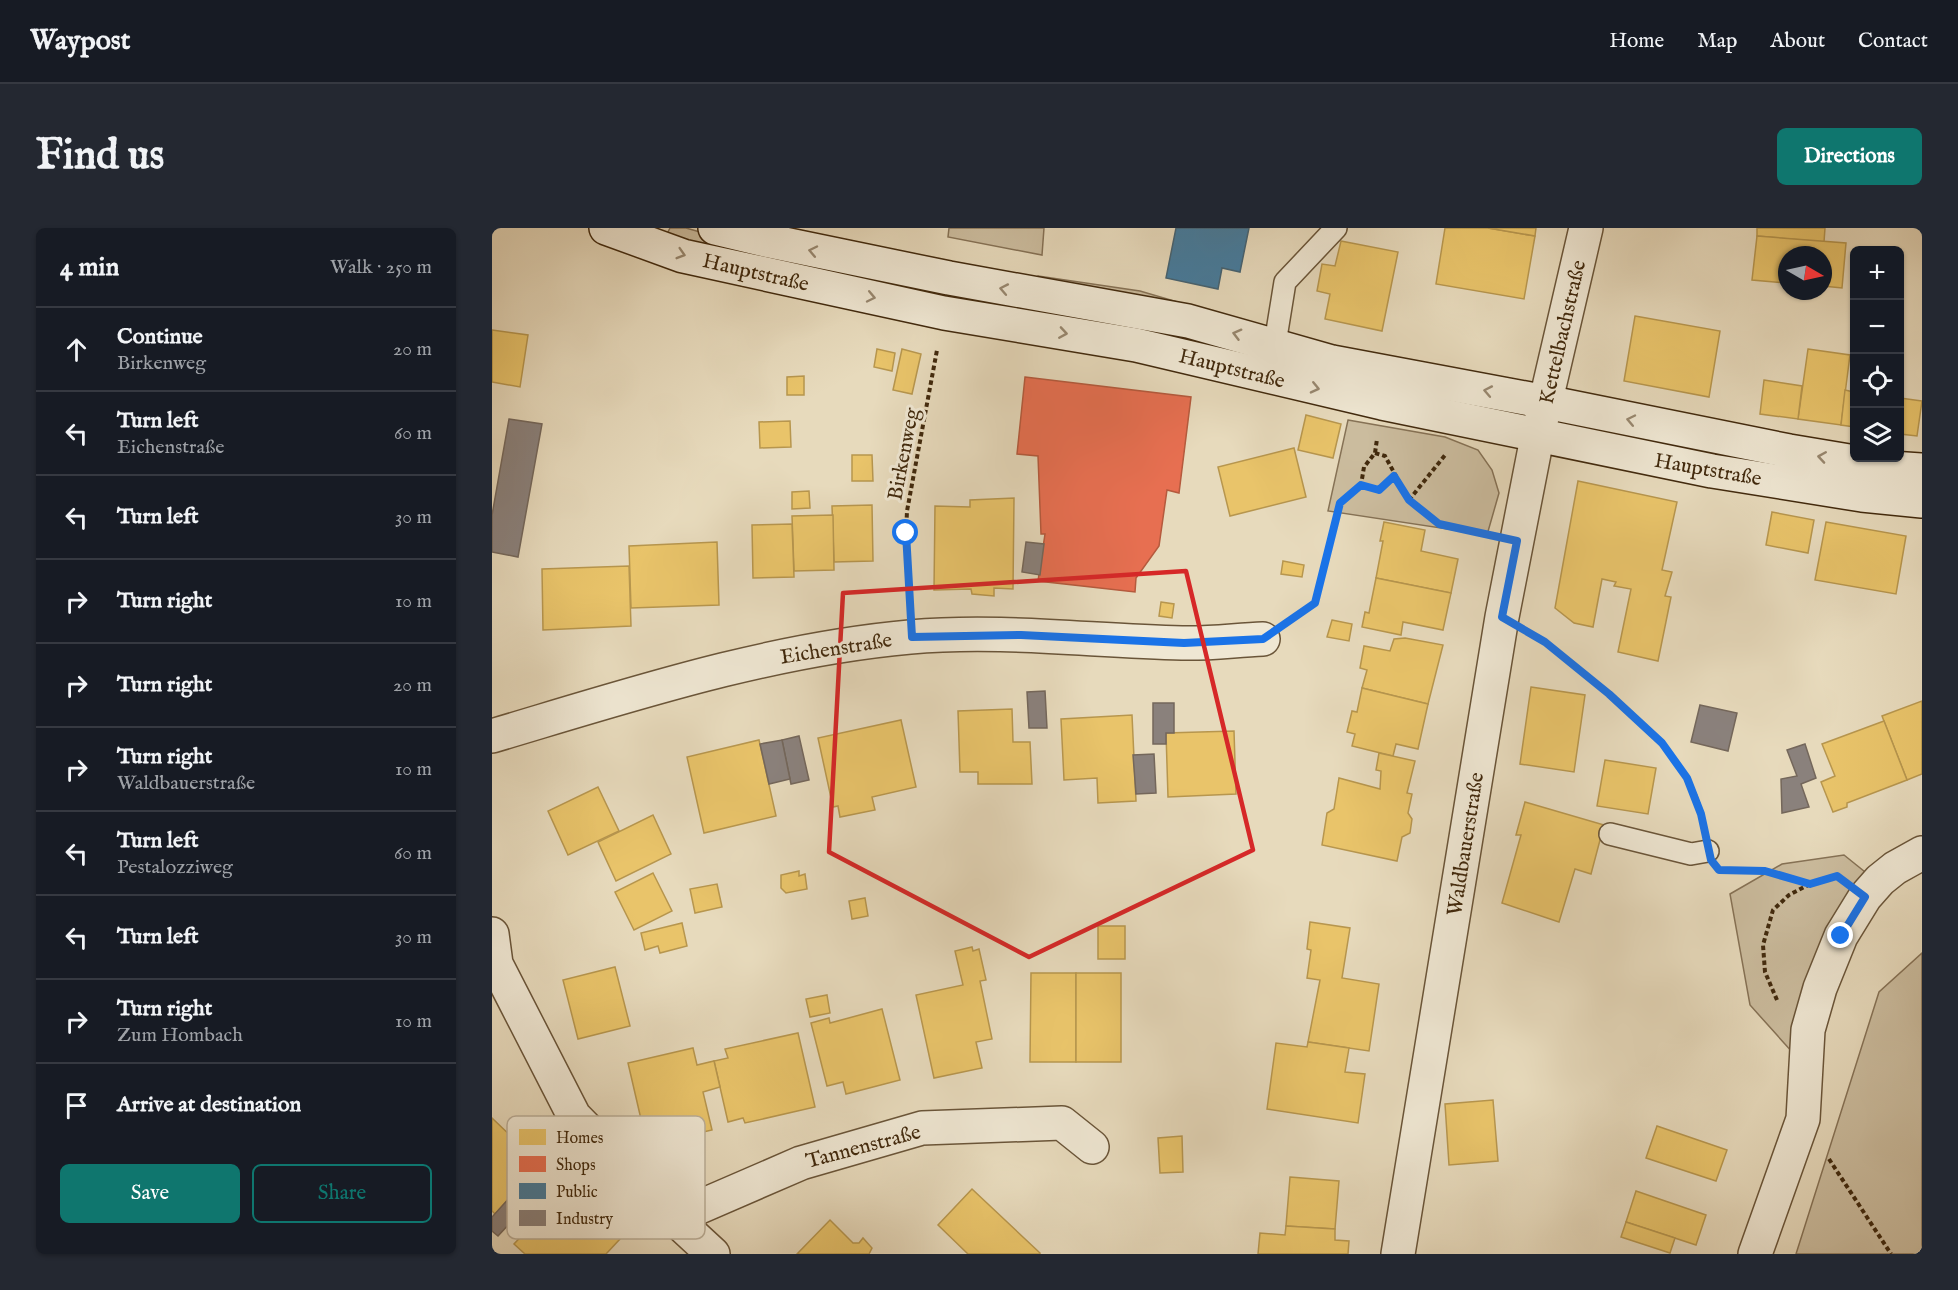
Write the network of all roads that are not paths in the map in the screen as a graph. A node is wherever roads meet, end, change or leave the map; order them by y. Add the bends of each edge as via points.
1 (606, 228) edge
2 (716, 228) edge
3 (1336, 228) edge
4 (1586, 228) edge
5 (1275, 344) junction
6 (1270, 378) junction
7 (1546, 402) junction
8 (1538, 436) junction
9 (1922, 470) edge
10 (1922, 501) edge
11 (1263, 639) road end
12 (492, 736) edge
13 (1610, 834) dead end
14 (1922, 853) edge
15 (1710, 856) road end
16 (492, 934) edge
17 (574, 1116) edge
18 (1092, 1146) dead end
19 (705, 1205) edge
20 (697, 1239) edge
21 (713, 1254) edge
22 (1398, 1254) edge
23 (1755, 1254) edge

1 -> 6 street, Hauptstraße via 683,256 944,313 1136,345
5 -> 2 street, Hauptstraße via 1188,321 938,276
3 - 5 lane via 1285,282
4 - 7 street, Kettelbachstraße
5 - 6 lane
7 -> 5 street, Hauptstraße via 1332,362
6 -> 8 street, Hauptstraße
7 - 8 street, Kettelbachstraße
9 -> 7 street, Hauptstraße via 1789,452
8 - 10 street, Hauptstraße via 1712,471
8 - 22 street, Waldbauerstraße via 1502,617
11 - 12 street, Eichenstraße via 1184,643 1021,635 912,637 850,644 691,676
13 - 15 lane
14 - 23 street via 1881,880 1865,897 1841,936 1808,1030 1803,1119
16 - 17 street via 496,964
18 - 19 street, Tannenstraße via 1062,1124 922,1128 801,1163
20 - 21 street

